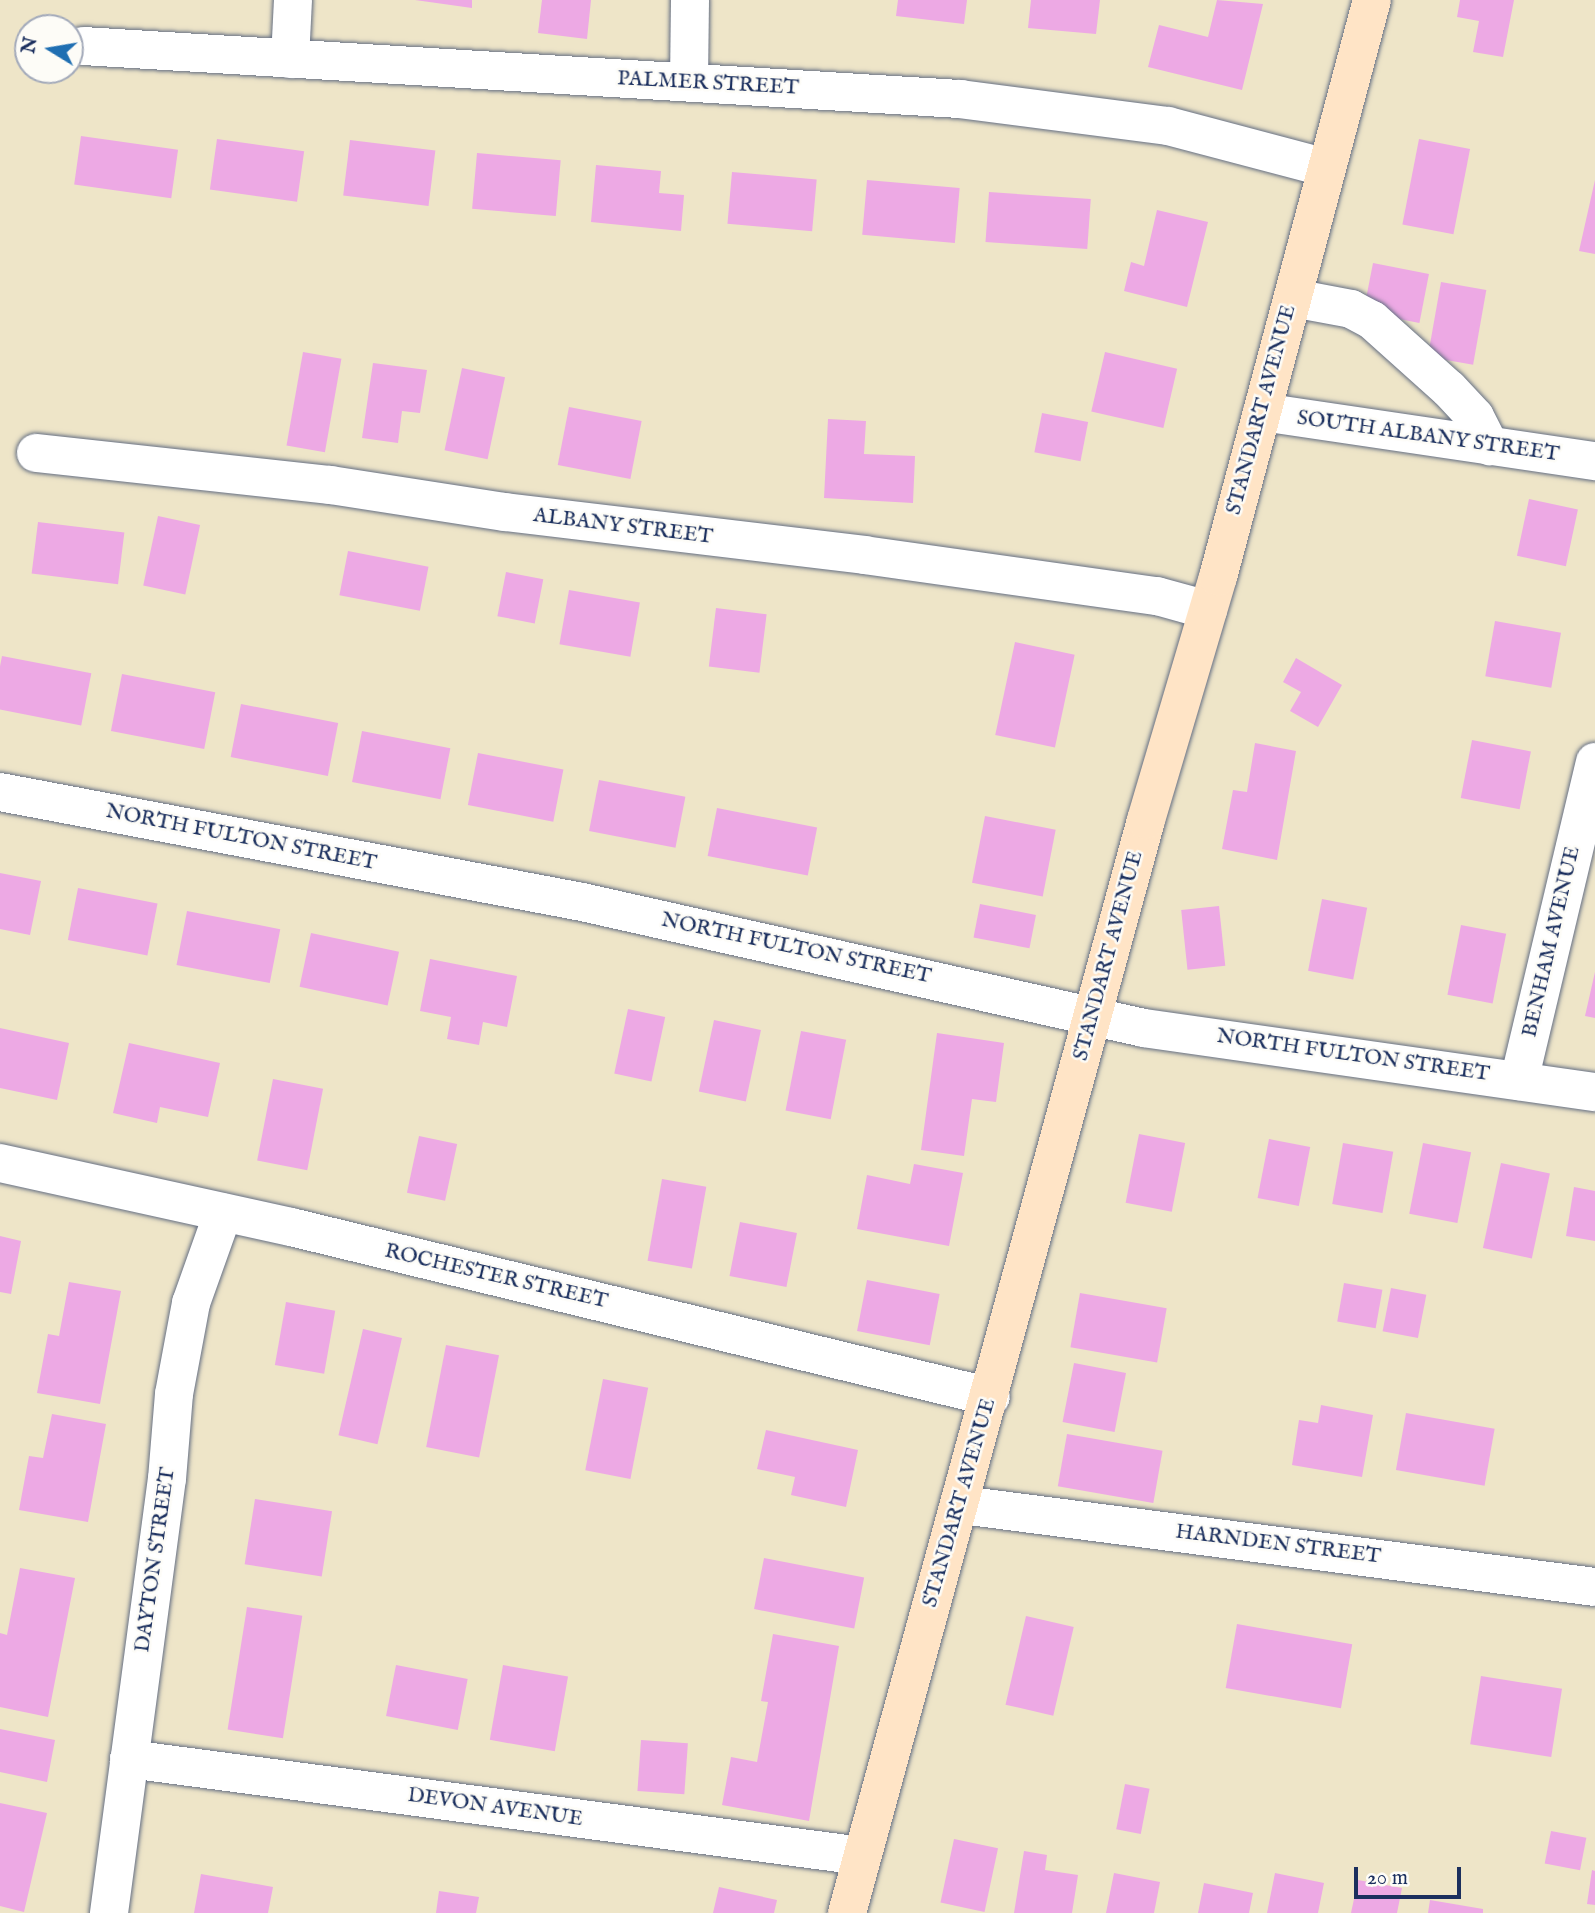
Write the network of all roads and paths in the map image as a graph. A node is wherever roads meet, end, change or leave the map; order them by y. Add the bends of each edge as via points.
1 (293, 0) edge
2 (690, 0) edge
3 (1372, 0) edge
4 (84, 46) edge
5 (290, 59) junction
6 (689, 82) junction
7 (1327, 168) junction
8 (1293, 298) junction
9 (1262, 412) junction
10 (1490, 446) junction
11 (36, 453) dead end
12 (1595, 461) edge
13 (1208, 610) junction
14 (1595, 762) edge
15 (0, 792) edge
16 (1092, 1017) junction
17 (1519, 1081) junction
18 (1595, 1092) edge
19 (0, 1163) edge
20 (223, 1213) junction
21 (990, 1397) junction
22 (961, 1505) junction
23 (1595, 1587) edge
24 (129, 1759) junction
25 (862, 1856) junction
26 (109, 1913) edge
27 (847, 1913) edge

1 - 5 street
2 - 6 street
3 - 7 street, STANDART AVENUE
4 - 5 street, PALMER STREET
5 - 6 street, PALMER STREET
6 - 7 street, PALMER STREET via 961,99 1100,114 1168,126
7 - 8 street, STANDART AVENUE
8 - 9 street, STANDART AVENUE
8 - 10 street via 1350,309 1372,320 1475,417
9 - 10 street, SOUTH ALBANY STREET
9 - 13 street, STANDART AVENUE
10 - 12 street, SOUTH ALBANY STREET
11 - 13 street, ALBANY STREET via 330,485 505,512 864,555 1157,596
13 - 16 street, STANDART AVENUE
14 - 17 street, BENHAM AVENUE
15 - 16 street, NORTH FULTON STREET via 582,902
16 - 17 street, NORTH FULTON STREET
16 - 21 street, STANDART AVENUE
17 - 18 street, NORTH FULTON STREET
19 - 20 street, ROCHESTER STREET
20 - 21 street, ROCHESTER STREET
20 - 24 street, DAYTON STREET via 191,1303 174,1394
21 - 22 street, STANDART AVENUE
22 - 23 street, HARNDEN STREET
22 - 25 street, STANDART AVENUE
24 - 25 street, DEVON AVENUE
24 - 26 street, DAYTON STREET
25 - 27 street, STANDART AVENUE

